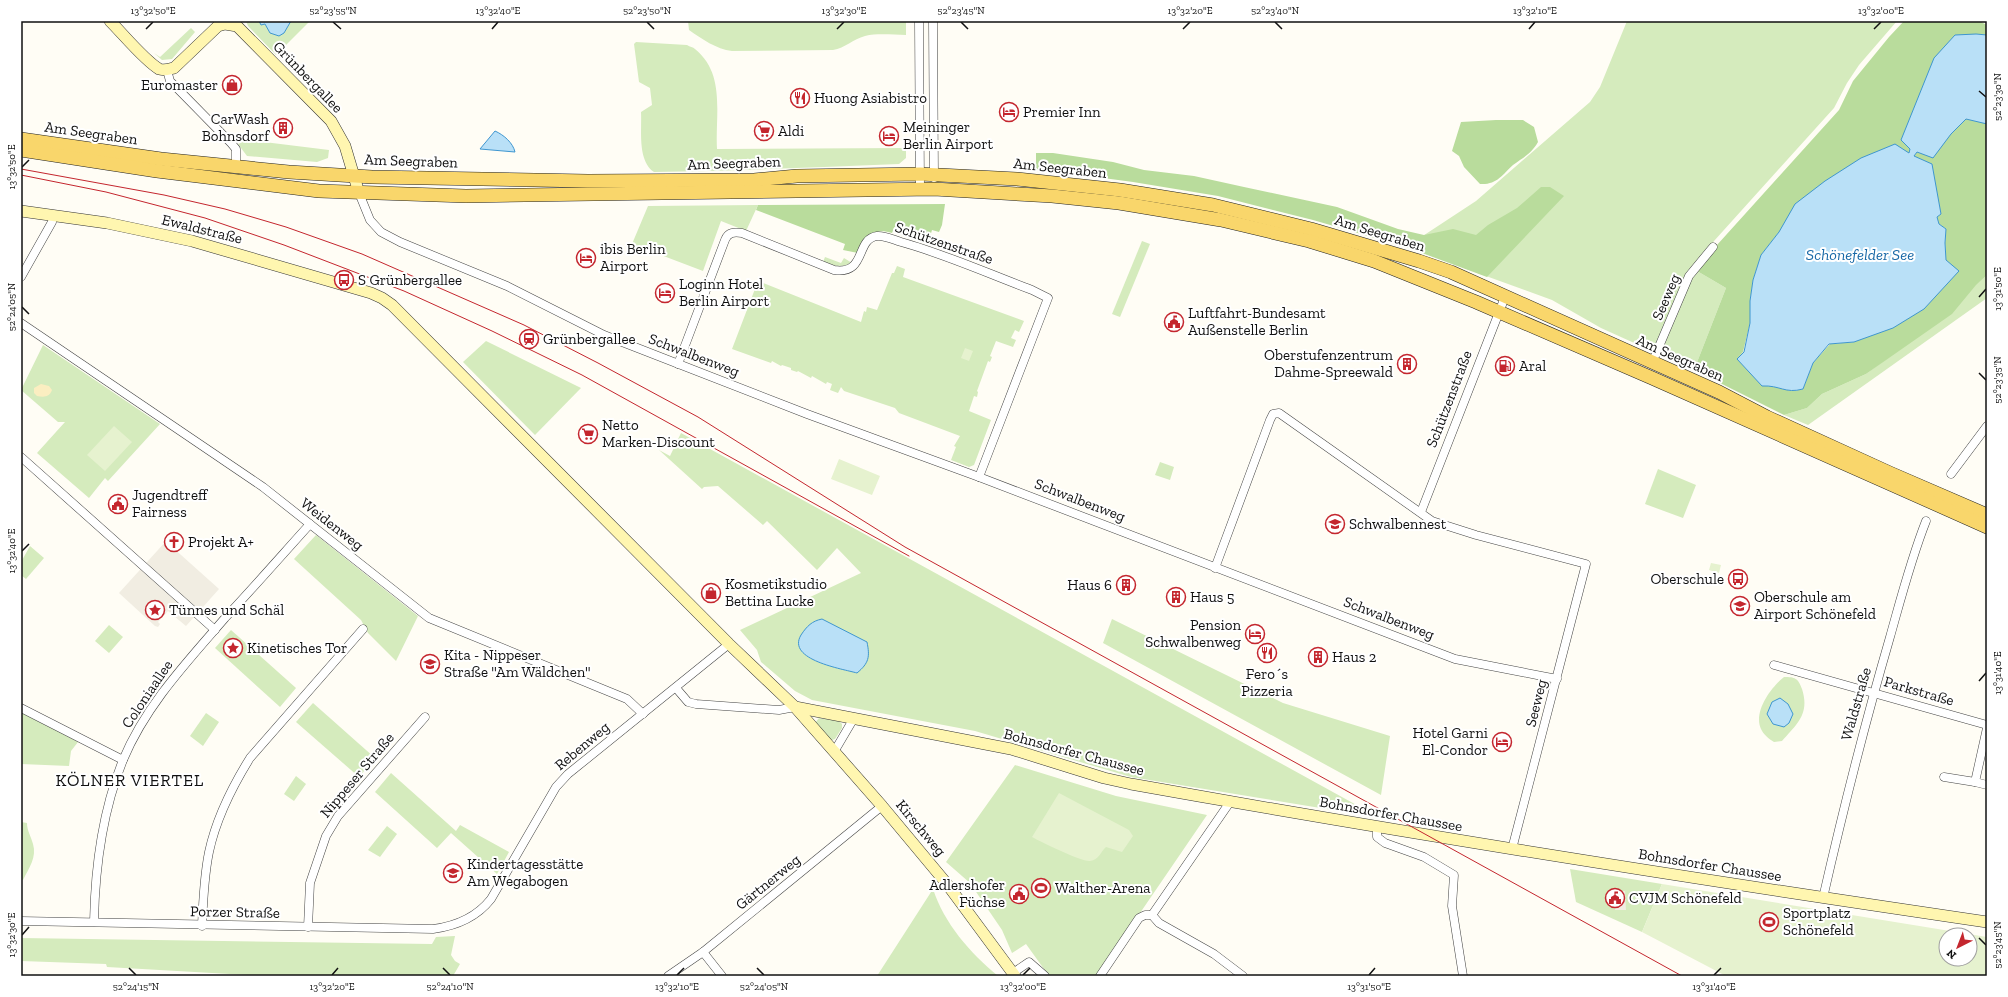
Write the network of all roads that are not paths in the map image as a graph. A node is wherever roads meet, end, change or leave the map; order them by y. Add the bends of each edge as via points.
1 (110, 21) edge
2 (919, 21) edge
3 (933, 21) edge
4 (167, 70) junction
5 (21, 139) edge
6 (21, 150) edge
7 (236, 162) junction
8 (920, 174) junction
9 (934, 174) junction
10 (353, 176) junction
11 (920, 189) junction
12 (934, 189) junction
13 (359, 193) junction
14 (21, 211) edge
15 (53, 215) junction
16 (1713, 247) dead end
17 (21, 277) edge
18 (1504, 297) junction
19 (1498, 312) junction
20 (21, 323) edge
21 (1652, 363) junction
22 (678, 364) junction
23 (1987, 426) edge
24 (21, 457) edge
25 (1951, 474) dead end
26 (979, 477) junction
27 (1421, 512) junction
28 (1987, 515) edge
29 (1926, 521) dead end
30 (310, 524) junction
31 (1987, 527) edge
32 (1215, 568) junction
33 (363, 629) dead end
34 (215, 630) junction
35 (729, 644) junction
36 (1774, 665) dead end
37 (1557, 679) junction
38 (676, 688) junction
39 (1874, 693) junction
40 (795, 707) junction
41 (21, 708) edge
42 (643, 714) junction
43 (425, 717) dead end
44 (854, 718) junction
45 (1987, 726) edge
46 (834, 752) junction
47 (123, 760) junction
48 (1944, 777) dead end
49 (1975, 782) junction
50 (1987, 785) edge
51 (1230, 802) junction
52 (882, 806) junction
53 (1377, 827) junction
54 (1512, 849) junction
55 (1823, 898) junction
56 (1152, 915) junction
57 (21, 921) edge
58 (94, 922) junction
59 (1987, 922) edge
60 (202, 926) junction
61 (308, 927) junction
62 (449, 927) joint
63 (703, 952) junction
64 (1014, 975) edge
65 (668, 976) edge
66 (722, 976) edge
67 (1045, 976) edge
68 (1100, 976) edge
69 (1243, 976) edge
70 (1463, 976) edge

1 - 4 street via 160,70
2 - 8 street
3 - 9 street
4 - 7 street via 174,86 236,149
4 - 10 street, Grünbergallee via 174,68 218,26 237,26 331,121 344,146
5 - 7 main road, Am Seegraben via 161,159
6 - 13 main road, Am Seegraben via 165,172 319,191
7 - 10 main road, Am Seegraben via 289,172
8 - 9 main road, Am Seegraben
8 - 10 main road, Am Seegraben via 797,176 754,180 588,181
8 - 11 street
9 - 12 street
9 - 18 main road, Am Seegraben via 1040,181 1120,190 1213,205 1311,229 1419,261
10 - 13 street, Grünbergallee
11 - 12 main road, Am Seegraben
11 - 13 main road, Am Seegraben via 511,195
12 - 19 main road, Am Seegraben via 1119,203 1221,220 1309,241 1374,261
13 - 22 street, Schwalbenweg via 374,227 400,242 507,286 604,335
14 - 15 street, Ewaldstraße
15 - 17 street via 52,222
15 - 35 street, Ewaldstraße via 107,223 207,245 382,298 392,305
16 - 21 street, Seeweg via 1688,276
18 - 19 street, Schützenstraße
18 - 21 main road, Am Seegraben
19 - 27 street, Schützenstraße
19 - 31 main road, Am Seegraben
20 - 30 street, Weidenweg via 213,452
21 - 28 main road, Am Seegraben via 1719,392 1834,448
22 - 26 street, Schwalbenweg
22 - 26 street, Schützenstraße via 727,235 731,233 742,233 842,271 854,266 868,240 879,236 1032,290 1048,298
23 - 25 street
24 - 34 street
26 - 32 street, Schwalbenweg
27 - 32 street via 1279,413 1273,414
27 - 37 street, Seeweg via 1432,521 1447,527 1586,564
29 - 39 street, Waldstraße
30 - 34 street, Coloniaallee
30 - 42 street, Weidenweg via 429,618 627,699
32 - 37 street, Schwalbenweg via 1455,659
33 - 60 street via 250,758 235,783 209,850
34 - 47 street, Coloniaallee via 167,686
35 - 38 street, Rebenweg
35 - 40 street, Kirschweg
36 - 39 street, Parkstraße
37 - 54 street, Seeweg
38 - 40 street via 688,702 696,704 779,710
38 - 42 street, Rebenweg
39 - 45 street, Parkstraße
39 - 55 street, Waldstraße via 1847,790
40 - 44 street, Bohnsdorfer Chaussee
40 - 46 street, Kirschweg
41 - 47 street
42 - 62 street, Rebenweg via 568,774 556,787 487,904 463,922
43 - 61 street, Nippeser Straße via 338,816 326,836 310,883
44 - 46 street
44 - 51 street, Bohnsdorfer Chaussee via 1011,749 1104,778
45 - 49 street
46 - 52 street, Kirschweg
47 - 58 street, Coloniaallee via 108,804 100,840 95,880
48 - 49 street
49 - 50 street
51 - 53 street, Bohnsdorfer Chaussee
51 - 56 street
52 - 63 street, Gärtnerweg
52 - 64 street, Kirschweg via 947,884
53 - 54 street, Bohnsdorfer Chaussee
53 - 70 street via 1377,837 1385,843 1424,857 1454,875 1452,909
54 - 55 street, Bohnsdorfer Chaussee
55 - 59 street, Bohnsdorfer Chaussee
56 - 68 street via 1139,918
56 - 69 street via 1159,923 1209,950
57 - 58 street, Porzer Straße
58 - 60 street, Porzer Straße
60 - 61 street, Porzer Straße
61 - 62 street, Porzer Straße
63 - 65 street, Gärtnerweg
63 - 66 street
64 - 67 street via 1028,962

